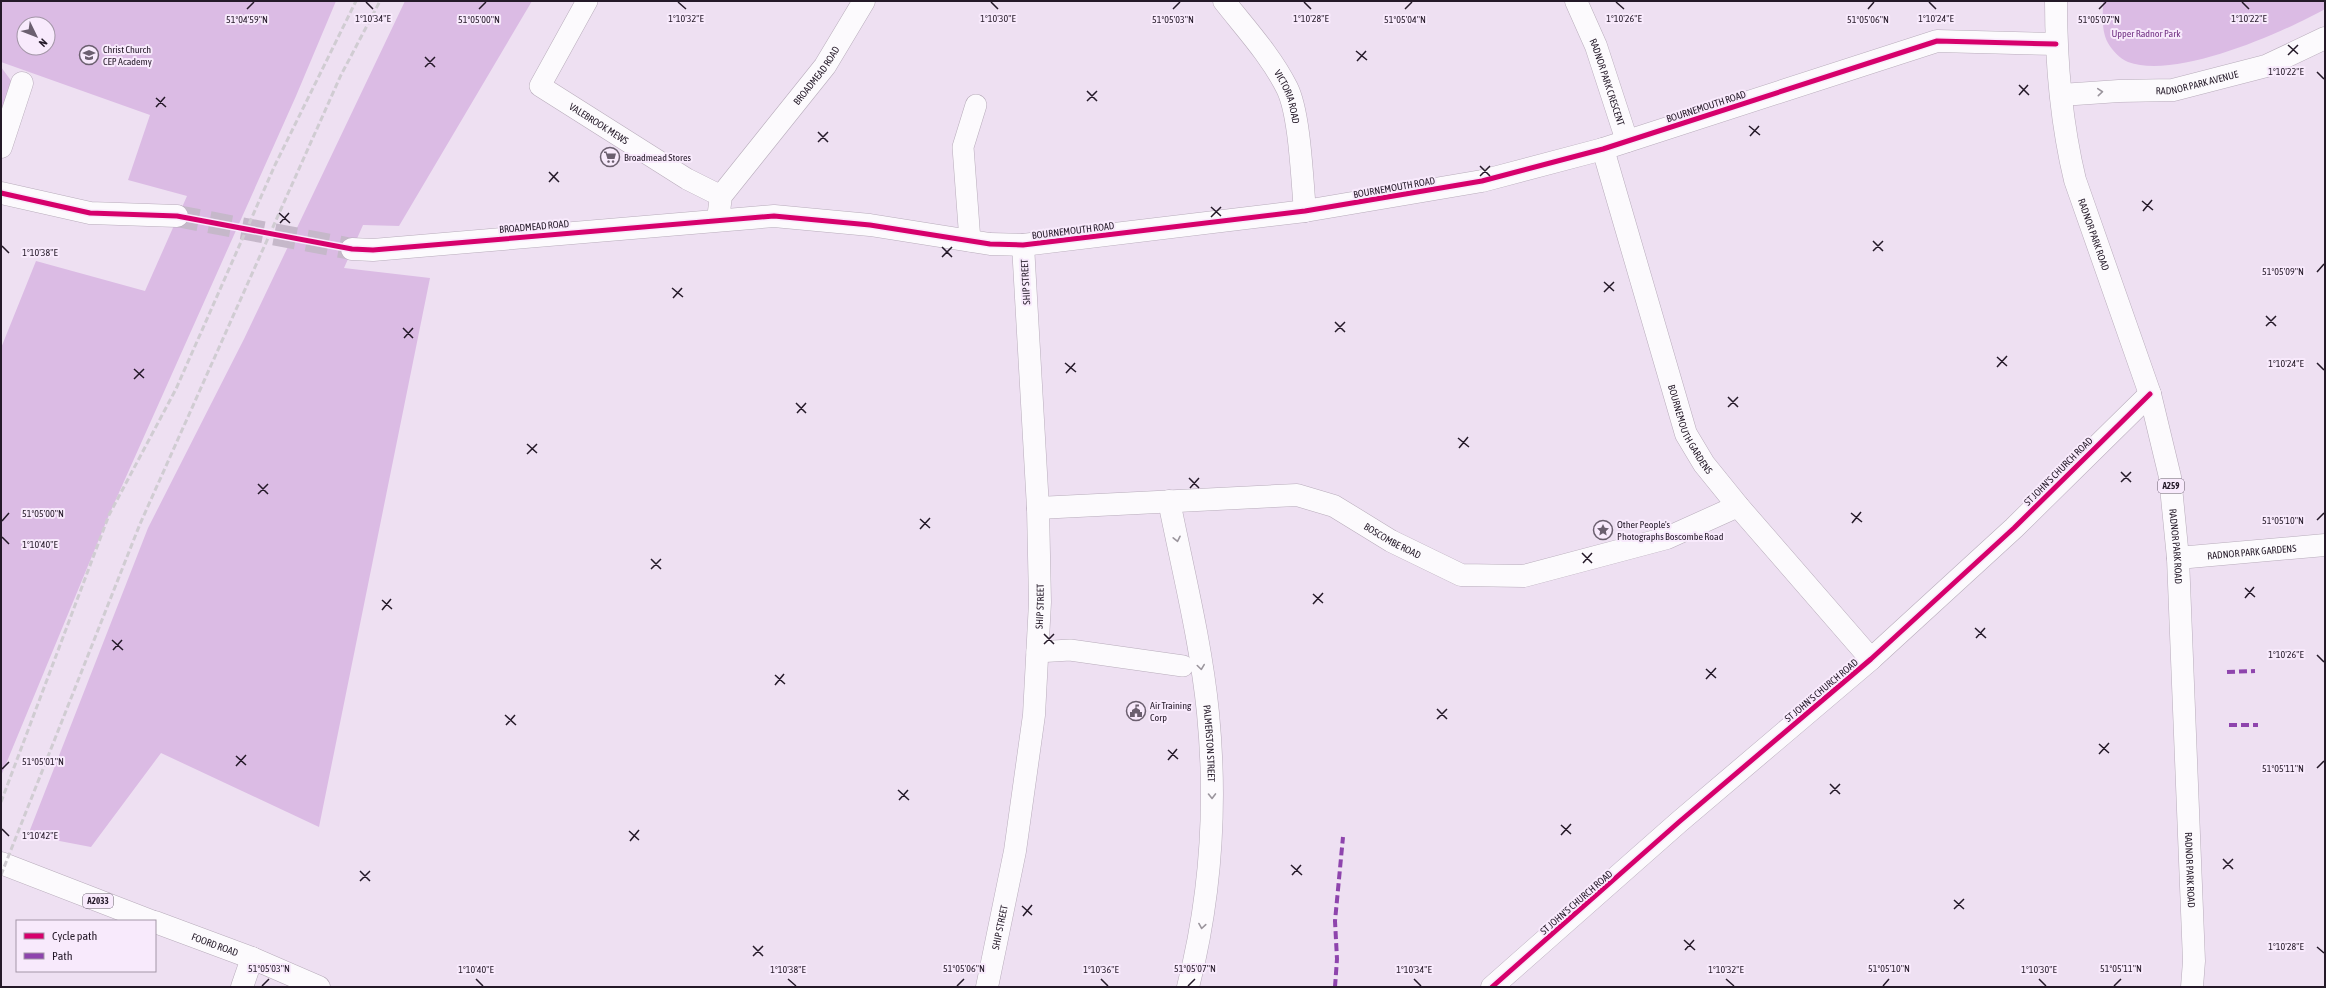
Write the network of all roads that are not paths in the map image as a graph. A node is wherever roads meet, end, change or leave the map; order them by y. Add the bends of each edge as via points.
1 (587, 1) edge
2 (864, 1) edge
3 (1224, 1) edge
4 (1576, 1) edge
5 (2056, 1) edge
6 (2325, 38) edge
7 (2056, 44) junction
8 (22, 83) dead end
9 (2062, 95) junction
10 (976, 105) dead end
11 (1627, 141) junction
12 (1, 147) edge
13 (1603, 149) junction
14 (1, 193) edge
15 (720, 196) junction
16 (1305, 211) junction
17 (177, 216) tunnel mouth
18 (718, 219) junction
19 (970, 241) junction
20 (1023, 245) junction
21 (352, 249) tunnel mouth
22 (2150, 394) junction
23 (1169, 501) junction
24 (1738, 506) junction
25 (1038, 508) junction
26 (2325, 545) edge
27 (2178, 558) junction
28 (1037, 652) junction
29 (1870, 659) junction
30 (1183, 666) dead end
31 (1, 863) edge
32 (148, 920) edge
33 (156, 922) edge
34 (252, 958) junction
35 (242, 987) edge
36 (319, 987) edge
37 (987, 987) edge
38 (1188, 987) edge
39 (1492, 987) edge
40 (2192, 987) edge

1 - 15 lane, VALEBROOK MEWS via 540,86
2 - 15 main road, BROADMEAD ROAD via 825,66
3 - 16 main road, VICTORIA ROAD via 1264,52 1287,88 1294,114
4 - 11 main road, RADNOR PARK CRESCENT via 1596,46
5 - 7 main road, RADNOR PARK ROAD / A259
9 -> 6 main road, RADNOR PARK AVENUE via 2119,90 2173,90 2266,66
7 - 9 main road, RADNOR PARK ROAD / A259
7 - 11 main road, BOURNEMOUTH ROAD via 1937,41
8 - 12 main road
9 - 22 main road, RADNOR PARK ROAD / A259 via 2067,145 2075,180
10 - 19 lane via 963,147
11 - 13 main road, BOURNEMOUTH ROAD
13 - 16 main road, BOURNEMOUTH ROAD via 1482,181
13 - 24 main road, BOURNEMOUTH GARDENS via 1686,434 1704,464
14 - 17 main road via 90,213
15 - 18 main road
16 - 20 main road, BOURNEMOUTH ROAD
18 - 19 main road, BOURNEMOUTH ROAD via 774,216 806,218
18 - 21 main road, BROADMEAD ROAD via 373,250
19 - 20 main road, BOURNEMOUTH ROAD
20 - 25 main road, SHIP STREET
22 - 27 main road, RADNOR PARK ROAD / A259 via 2170,477
22 - 29 main road, ST JOHN'S CHURCH ROAD via 2014,528
23 - 24 main road, BOSCOMBE ROAD via 1297,495 1334,506 1391,541 1461,575 1524,576 1667,538
23 - 25 main road, BOSCOMBE ROAD
23 -> 38 main road, PALMERSTON STREET via 1198,646 1208,713 1213,798 1206,897 1199,943
24 - 29 main road, BOURNEMOUTH GARDENS
25 - 28 main road, SHIP STREET via 1040,602
26 - 27 main road, RADNOR PARK GARDENS
27 - 40 main road, RADNOR PARK ROAD / A259 via 2194,961
28 - 30 lane via 1070,650
28 - 37 main road, SHIP STREET via 1034,715 1015,851
29 - 39 main road, ST JOHN'S CHURCH ROAD via 1679,822
31 - 32 main road, A2033
33 - 34 main road, FOORD ROAD
34 - 35 main road
34 - 36 main road, FOORD ROAD

